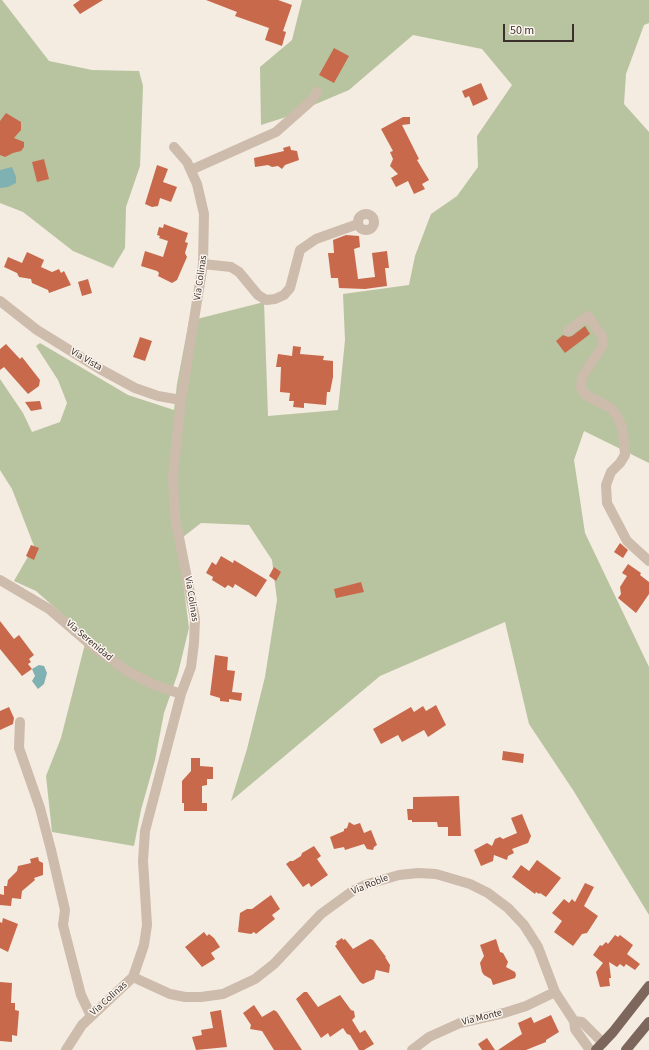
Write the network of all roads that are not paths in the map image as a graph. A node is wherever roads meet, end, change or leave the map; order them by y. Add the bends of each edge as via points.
1 (317, 92) dead end
2 (174, 147) dead end
3 (191, 170) junction
4 (358, 224) dead end
5 (203, 264) junction
6 (0, 301) edge
7 (568, 331) dead end
8 (181, 400) junction
9 (649, 561) edge
10 (0, 580) edge
11 (182, 694) junction
12 (20, 722) dead end
13 (133, 977) junction
14 (649, 986) edge
15 (554, 992) junction
16 (91, 1016) junction
17 (574, 1020) junction
18 (649, 1022) edge
19 (600, 1046) edge
20 (66, 1050) edge
21 (412, 1050) edge
22 (590, 1050) edge
23 (626, 1050) edge

1 - 3 street via 312,101 276,132
2 - 3 street, Via Colinas
3 - 5 street, Via Colinas via 204,214
4 - 5 street via 316,239 300,250 290,288 284,295 275,299 266,300 258,295 240,272 231,268
5 - 8 street, Via Colinas
6 - 8 street, Via Vista via 37,330 100,369 135,388
7 - 9 street via 588,316 602,336 602,345 582,377 581,388 586,395 612,409 618,418 624,438 625,455 611,472 606,485 607,503 627,542
8 - 11 street, Via Colinas via 173,476 175,516 195,619 191,667
10 - 11 street, Via Serenidad via 48,608 91,645 127,671 152,684
11 - 13 street, Via Colinas via 145,831 143,861 147,925 144,945
12 - 16 street via 20,748 51,850 65,910 63,926 81,995
13 - 15 street, Via Roble via 170,994 185,997 223,994 255,979 274,964 321,914 338,901 368,884 399,875 418,873 436,874 470,884 488,893 508,908 524,925 538,947
13 - 16 street, Via Colinas
14 - 19 main road
15 - 17 street, Via Roble
15 - 21 street, Via Monte via 519,1008 460,1023 429,1037
16 - 20 street, Via Colinas via 74,1035
17 - 19 street, Via Roble via 582,1022
17 - 22 street, Via Roble via 576,1029
18 - 23 main road

